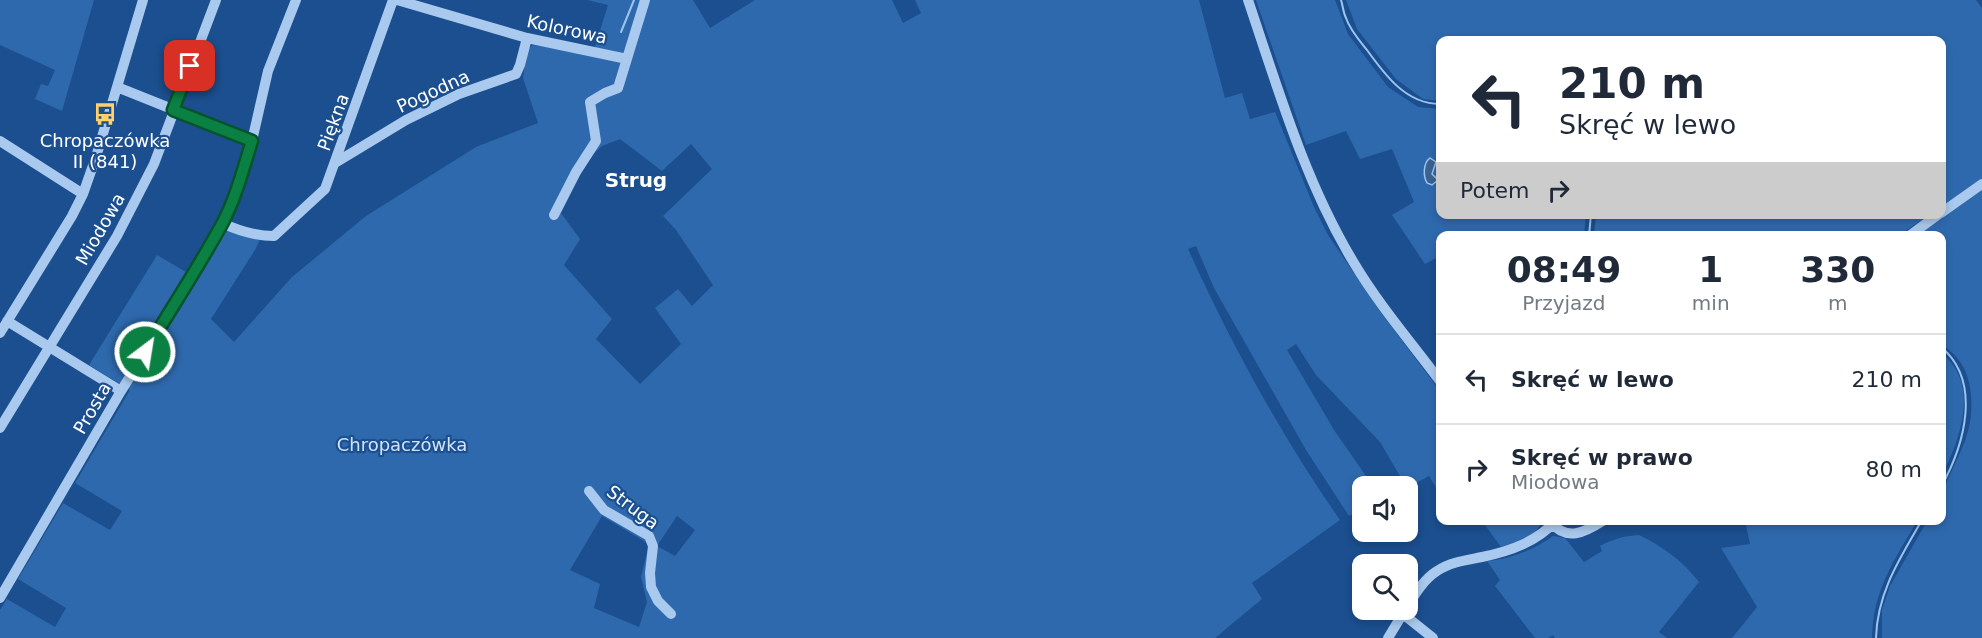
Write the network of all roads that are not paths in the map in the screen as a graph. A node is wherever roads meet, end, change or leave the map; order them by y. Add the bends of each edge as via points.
1 (143, 0) edge
2 (216, 0) edge
3 (296, 0) edge
4 (395, 0) edge
5 (645, 0) edge
6 (1248, 0) edge
7 (527, 38) junction
8 (627, 59) junction
9 (117, 87) junction
10 (173, 110) junction
11 (0, 141) edge
12 (252, 141) junction
13 (335, 163) junction
14 (1982, 184) edge
15 (83, 194) junction
16 (1946, 210) edge
17 (554, 215) dead end
18 (1933, 219) edge
19 (222, 223) junction
20 (1916, 231) edge
21 (7, 321) junction
22 (0, 333) edge
23 (49, 346) junction
24 (1436, 376) edge
25 (121, 391) junction
26 (0, 428) edge
27 (589, 491) dead end
28 (1550, 525) edge
29 (1556, 525) edge
30 (1596, 525) edge
31 (1418, 591) edge
32 (0, 598) edge
33 (671, 614) dead end
34 (1399, 620) edge
35 (1415, 620) edge
36 (1388, 638) edge
37 (1433, 638) edge

1 - 9 street
2 - 10 street, Miodowa
3 - 12 street, Prosta via 268,71
4 - 7 street, Kolorowa
4 - 13 street, Piękna
5 - 8 street
6 - 24 street via 1302,156 1332,222 1353,263
7 - 8 street, Kolorowa
7 - 13 street, Pogodna via 516,74 459,94 406,120
8 - 17 street via 618,88 590,102 596,141
9 - 10 street
9 - 15 street
10 - 12 street
10 - 23 street, Miodowa via 154,164 117,236
11 - 15 street
12 - 19 street, Prosta
13 - 19 street, Piękna via 325,189 274,236 261,236
14 - 16 street
15 - 21 street
18 - 20 street
19 - 25 street, Prosta
21 - 22 street
21 - 23 street
23 - 25 street
23 - 26 street, Miodowa
25 - 32 street, Prosta
27 - 33 street, Struga via 604,510 649,536 653,546 651,587
28 - 31 street via 1521,546 1439,570
29 - 30 street via 1566,534 1575,534
34 - 36 street
35 - 37 street

